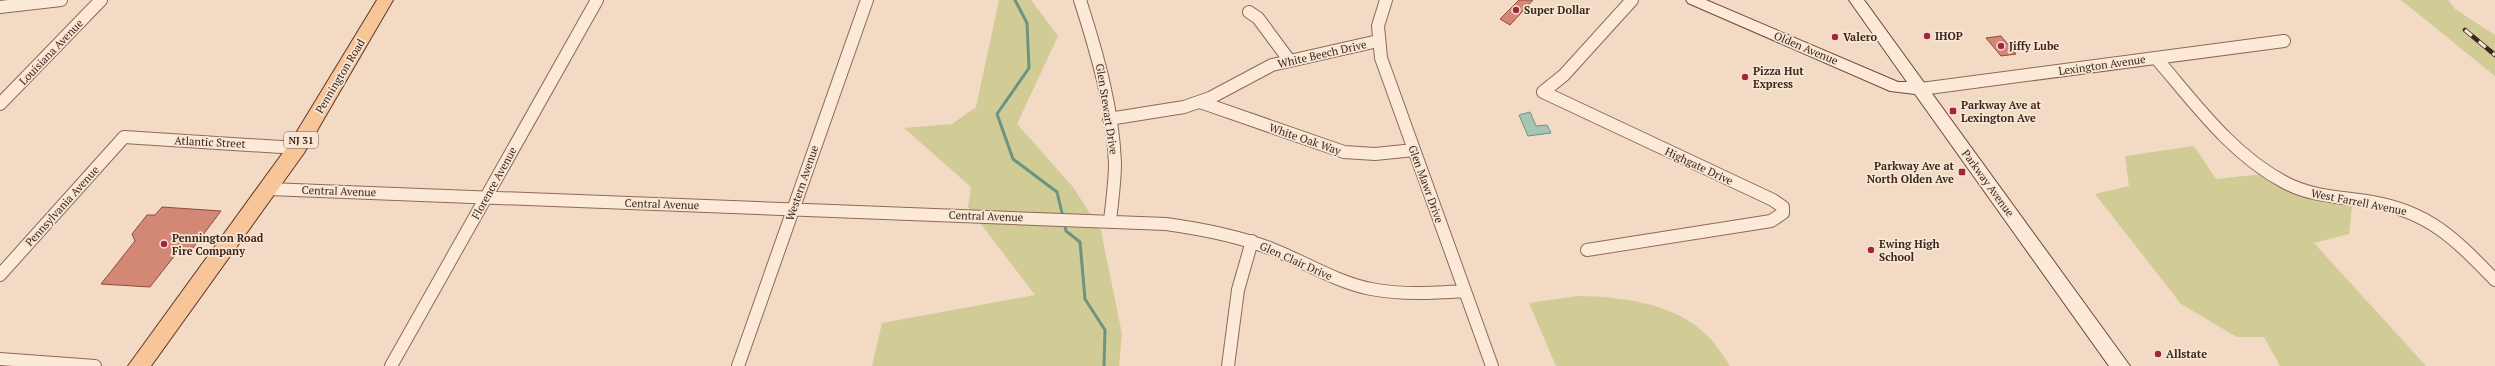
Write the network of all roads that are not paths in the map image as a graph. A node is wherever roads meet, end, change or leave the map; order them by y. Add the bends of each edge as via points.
1 (61, 0) edge
2 (101, 0) edge
3 (385, 0) edge
4 (597, 0) edge
5 (867, 0) edge
6 (1080, 0) edge
7 (1386, 0) edge
8 (1632, 0) edge
9 (1693, 0) edge
10 (1856, 0) edge
11 (0, 8) edge
12 (1249, 12) dead end
13 (1378, 41) junction
14 (2284, 41) dead end
15 (2156, 58) junction
16 (1289, 60) junction
17 (1921, 89) junction
18 (1200, 102) junction
19 (0, 104) edge
20 (1109, 119) junction
21 (124, 137) joint
22 (297, 148) junction
23 (1414, 150) junction
24 (269, 189) junction
25 (486, 197) junction
26 (793, 209) junction
27 (1062, 219) joint
28 (1110, 221) junction
29 (1252, 241) junction
30 (1587, 250) dead end
31 (0, 275) edge
32 (2495, 280) edge
33 (1465, 291) junction
34 (0, 359) edge
35 (95, 366) edge
36 (139, 366) edge
37 (391, 366) edge
38 (738, 366) edge
39 (1228, 366) edge
40 (1492, 366) edge
41 (2120, 366) edge

1 - 11 street
2 - 19 street, Louisiana Avenue
3 - 22 main road, Pennington Road / NJ 31
4 - 25 street, Florence Avenue
5 - 26 street, Western Avenue
6 - 20 street, Glen Stewart Drive via 1100,63
7 - 13 street, Glen Mawr Drive via 1378,26
8 - 30 street, Highgate Drive via 1564,75 1543,92 1773,200 1783,207 1783,213 1771,221
9 - 17 main road, Olden Avenue via 1896,86
10 - 17 main road, Parkway Avenue
12 - 16 street via 1258,18
13 - 16 street, White Beech Drive
13 - 23 street, Glen Mawr Drive via 1381,58
14 - 15 street, Lexington Avenue
15 - 17 street, Lexington Avenue
15 - 32 street, West Farrell Avenue via 2244,155 2269,174 2286,184 2320,195 2394,207 2422,216 2448,233
16 - 18 street, White Beech Drive via 1256,72 1225,91
17 - 41 main road, Parkway Avenue
18 - 20 street, White Beech Drive via 1163,112
18 - 23 street, White Oak Way via 1344,152 1375,154
20 - 28 street, Glen Stewart Drive via 1115,165
21 - 22 street, Atlantic Street
21 - 31 street, Pennsylvania Avenue
22 - 24 main road, Pennington Road / NJ 31
23 - 33 street, Glen Mawr Drive
24 - 25 street, Central Avenue
24 - 36 main road, Pennington Road / NJ 31
25 - 26 street, Central Avenue
25 - 37 street, Florence Avenue
26 - 27 street, Central Avenue
26 - 38 street, Western Avenue
27 - 28 street, Glen Clair Drive
28 - 29 street, Glen Clair Drive via 1198,228
29 - 33 street, Glen Clair Drive via 1286,254 1330,276 1370,289 1413,294
29 - 39 street via 1238,290
33 - 40 street, Glen Mawr Drive
34 - 35 street

